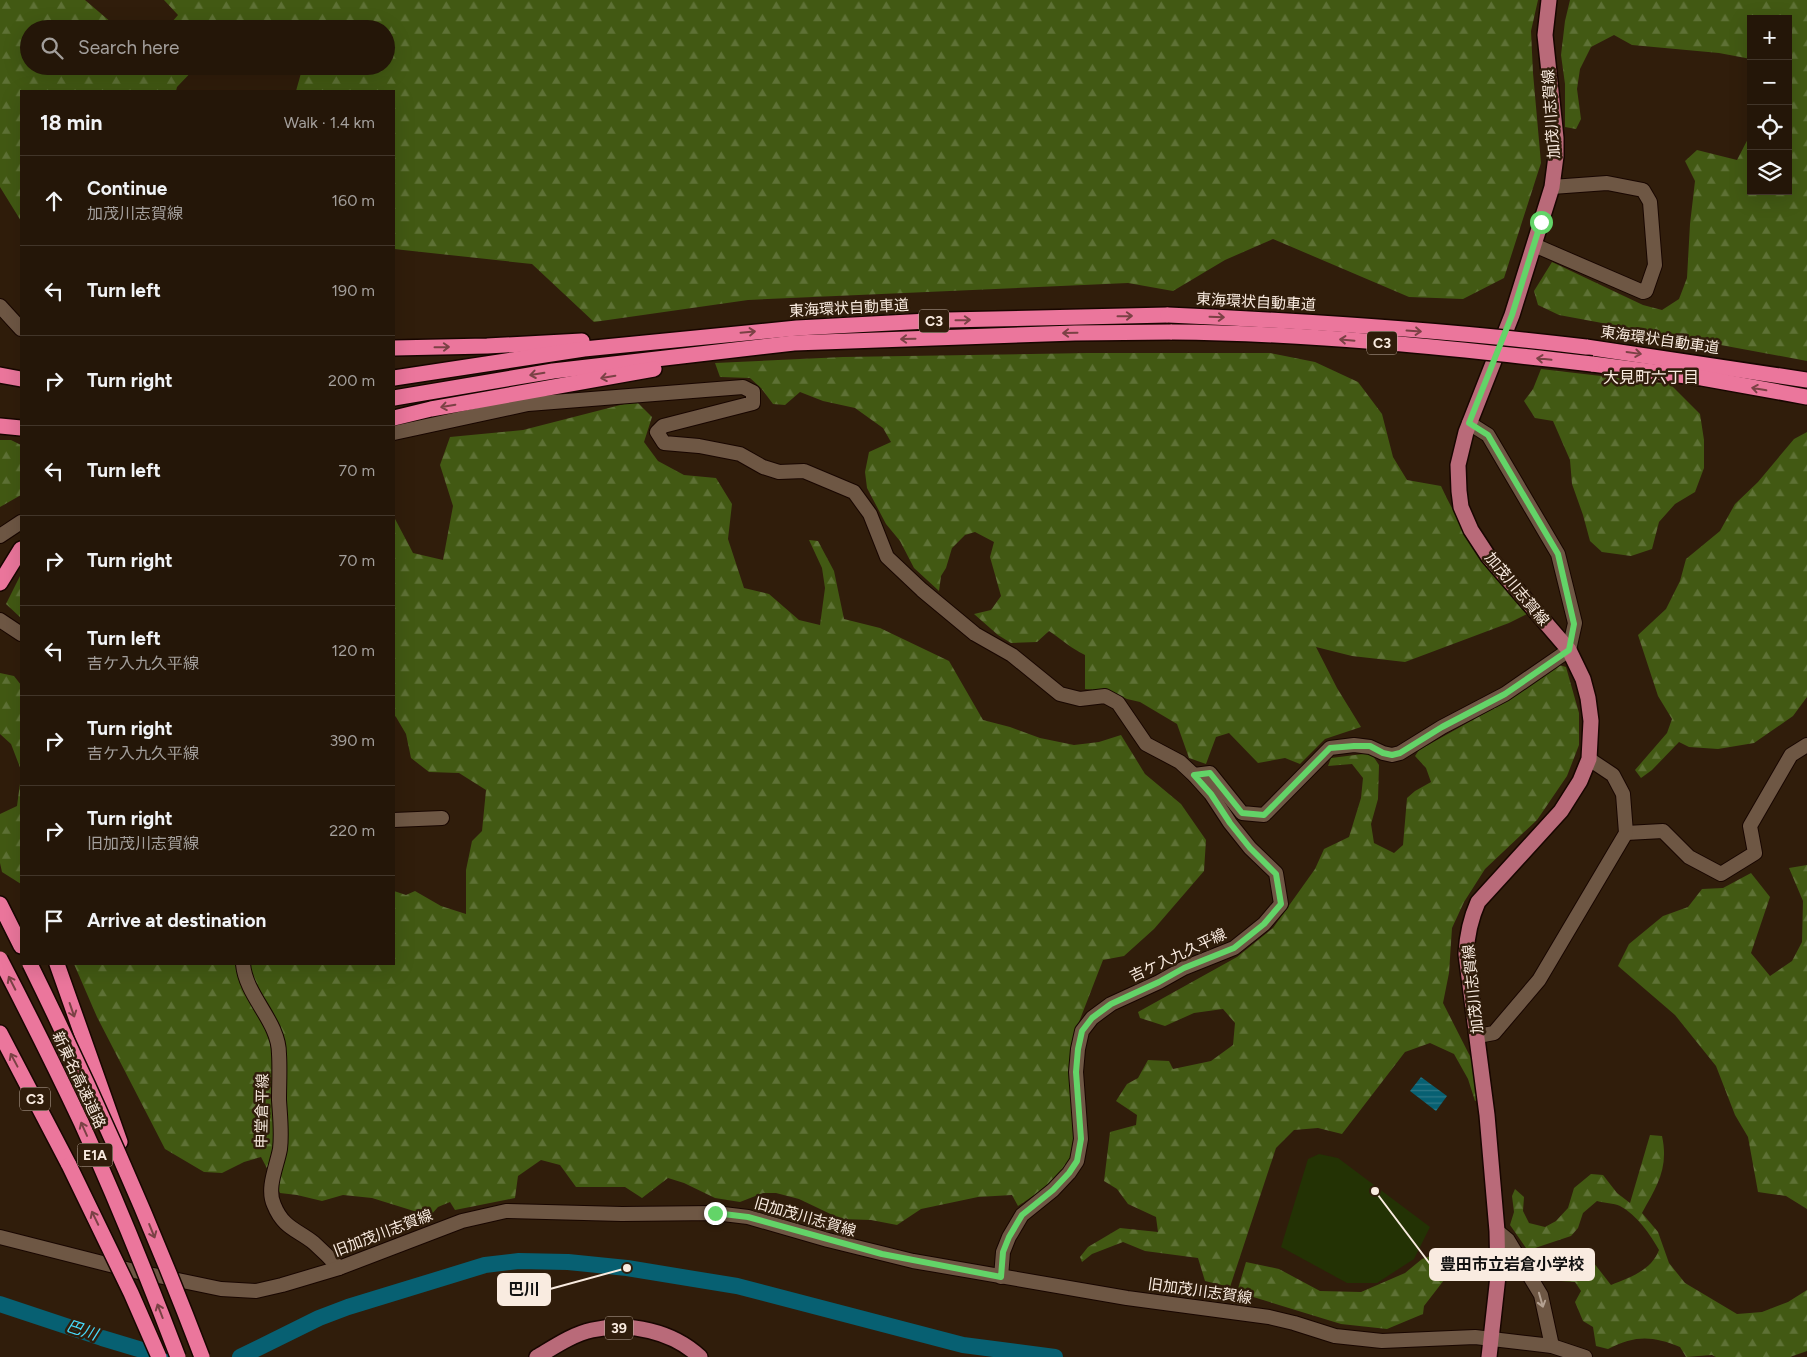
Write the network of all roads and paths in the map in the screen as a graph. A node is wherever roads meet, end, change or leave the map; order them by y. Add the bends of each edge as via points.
1 (1549, 0) edge
2 (1552, 187) junction
3 (1534, 245) junction
4 (0, 306) edge
5 (20, 328) edge
6 (700, 337) junction
7 (794, 343) junction
8 (395, 348) edge
9 (0, 374) edge
10 (395, 378) edge
11 (20, 379) edge
12 (1807, 380) edge
13 (1807, 397) edge
14 (395, 398) edge
15 (395, 418) edge
16 (1469, 423) junction
17 (0, 426) edge
18 (20, 428) edge
19 (395, 433) edge
20 (20, 523) edge
21 (0, 536) edge
22 (20, 551) edge
23 (0, 583) edge
24 (0, 620) edge
25 (20, 633) edge
26 (1569, 650) junction
27 (1807, 745) edge
28 (1589, 759) junction
29 (1194, 775) junction
30 (442, 818) dead end
31 (395, 820) edge
32 (1626, 833) junction
33 (0, 904) edge
34 (19, 941) edge
35 (0, 959) edge
36 (30, 965) edge
37 (57, 965) edge
38 (243, 965) edge
39 (0, 1034) edge
40 (1478, 1036) junction
41 (144, 1210) junction
42 (1496, 1231) junction
43 (0, 1237) edge
44 (339, 1268) junction
45 (1001, 1277) junction
46 (1552, 1346) junction
47 (1490, 1348) edge
48 (159, 1357) edge
49 (178, 1357) edge
50 (202, 1357) edge
51 (537, 1357) edge
52 (700, 1357) edge
53 (1585, 1357) edge

1 - 2 main road, 加茂川志賀線 via 1545,34 1556,138
2 - 3 main road, 加茂川志賀線
2 - 3 street via 1607,183 1643,190 1650,202 1656,265 1643,292
3 - 16 main road, 加茂川志賀線 via 1512,315
4 - 5 street
8 -> 6 highway, C3 via 575,341 653,334
6 - 10 highway, C3 via 584,349
6 -> 12 highway, 東海環状自動車道 / C3, bridge via 883,322 1168,315 1523,339
13 -> 7 highway, C3, bridge via 1702,378 1592,364 1329,338 1172,332
7 -> 14 highway via 553,371
7 -> 15 highway
9 - 11 highway
16 - 26 street via 1488,435 1558,554 1574,624
16 - 26 main road, 加茂川志賀線 via 1458,465 1461,507 1471,530 1488,556
17 - 18 highway
19 - 29 street via 528,404 742,387 753,392 753,403 663,426 657,432 664,443 740,454 779,472 804,471 854,492 870,514 887,557 975,634 1012,655 1060,694 1080,699 1105,696 1118,703 1146,744 1180,762
20 - 21 street
22 - 23 highway
24 - 25 street
26 - 28 main road, 加茂川志賀線 via 1588,698 1591,721
26 - 29 street via 1505,694 1400,753 1383,753 1370,746 1330,748 1264,815 1242,813 1210,773
27 - 32 street via 1791,755 1750,826 1756,853 1720,874 1689,857 1663,831
28 - 32 street via 1613,775 1623,794
28 - 40 main road, 加茂川志賀線 via 1580,781 1561,811 1478,902 1470,918 1466,954
29 - 45 street, 吉ケ入九久平線 via 1250,848 1276,874 1281,904 1264,924 1234,948 1184,968 1111,1004 1092,1018 1082,1031 1076,1072 1081,1139 1077,1161 1053,1190 1022,1215 1003,1252
30 - 31 street
32 - 40 street via 1539,980 1494,1034
33 - 34 highway
49 -> 35 highway, 新東名高速道路 / E1A, bridge via 82,1124
36 - 41 highway, 新東名高速道路 / E1A, bridge
37 -> 41 highway, bridge
38 - 44 street, 申堂倉平線 via 260,1009 275,1033 280,1052 280,1149 272,1189 273,1204 292,1230 313,1242
48 -> 39 highway, C3, bridge via 69,1165
40 - 42 main road, 加茂川志賀線
41 -> 50 highway, 新東名高速道路 / E1A, bridge
42 -> 46 street via 1508,1240 1541,1294
42 - 47 main road, 加茂川志賀線 via 1498,1276
43 - 44 street, 旧加茂川志賀線 via 221,1289 256,1291
44 - 45 street, 旧加茂川志賀線 via 462,1221 506,1211 715,1213 748,1217 890,1256
45 - 47 street, 旧加茂川志賀線 via 1269,1317 1335,1336 1382,1341 1476,1337
46 - 47 street, 旧加茂川志賀線
46 - 53 street, 旧加茂川志賀線
51 - 52 main road, 39 via 591,1330 624,1327 664,1335 689,1347

